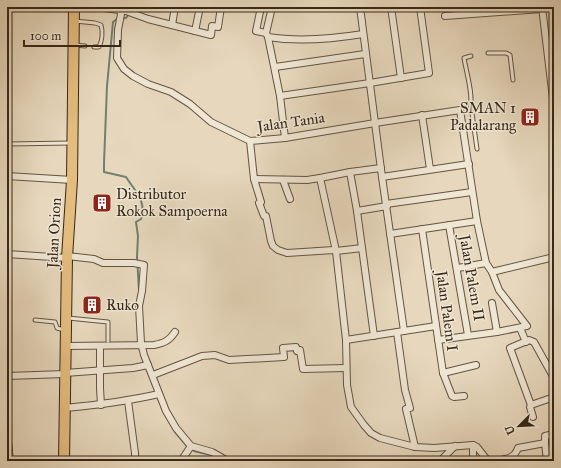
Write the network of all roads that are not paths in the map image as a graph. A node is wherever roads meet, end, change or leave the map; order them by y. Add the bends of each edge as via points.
1 (74, 7) edge
2 (97, 7) edge
3 (175, 7) edge
4 (200, 7) edge
5 (221, 7) edge
6 (261, 7) edge
7 (272, 7) edge
8 (360, 7) edge
9 (391, 7) edge
10 (420, 7) edge
11 (465, 7) edge
12 (542, 8) edge
13 (126, 11) edge
14 (465, 14) junction
15 (445, 16) dead end
16 (74, 21) junction
17 (172, 25) junction
18 (195, 31) junction
19 (363, 34) junction
20 (267, 35) junction
21 (73, 45) junction
22 (85, 46) dead end
23 (94, 47) dead end
24 (488, 53) dead end
25 (365, 54) junction
26 (471, 56) dead end
27 (275, 67) junction
28 (401, 78) junction
29 (513, 80) dead end
30 (370, 83) junction
31 (280, 96) junction
32 (554, 107) edge
33 (470, 108) junction
34 (460, 110) junction
35 (422, 115) junction
36 (375, 123) junction
37 (285, 138) junction
38 (250, 141) junction
39 (72, 143) junction
40 (7, 144) edge
41 (477, 150) dead end
42 (469, 164) junction
43 (381, 168) junction
44 (430, 170) junction
45 (350, 172) junction
46 (7, 176) edge
47 (320, 178) junction
48 (382, 178) junction
49 (72, 180) junction
50 (254, 180) junction
51 (283, 180) junction
52 (472, 192) junction
53 (290, 199) dead end
54 (387, 205) junction
55 (357, 211) junction
56 (477, 221) junction
57 (449, 225) junction
58 (422, 230) junction
59 (390, 234) junction
60 (362, 248) junction
61 (336, 251) junction
62 (7, 254) edge
63 (67, 257) junction
64 (554, 257) edge
65 (486, 263) junction
66 (458, 268) junction
67 (492, 272) junction
68 (492, 303) dead end
69 (67, 318) junction
70 (35, 320) dead end
71 (436, 326) junction
72 (520, 328) junction
73 (66, 330) junction
74 (175, 332) dead end
75 (400, 332) junction
76 (497, 332) junction
77 (468, 335) junction
78 (374, 336) junction
79 (346, 340) junction
80 (438, 340) junction
81 (108, 341) dead end
82 (526, 342) junction
83 (66, 346) junction
84 (100, 346) junction
85 (140, 346) junction
86 (146, 365) junction
87 (476, 365) dead end
88 (346, 368) junction
89 (100, 371) junction
90 (443, 373) junction
91 (65, 374) junction
92 (153, 375) junction
93 (7, 376) edge
94 (554, 378) edge
95 (158, 394) junction
96 (464, 396) dead end
97 (554, 397) edge
98 (128, 401) junction
99 (101, 405) junction
100 (531, 405) junction
101 (65, 408) junction
102 (533, 416) dead end
103 (7, 431) edge
104 (554, 434) edge
105 (546, 443) junction
106 (473, 445) junction
107 (455, 446) junction
108 (415, 447) junction
109 (190, 448) junction
110 (10, 461) edge
111 (64, 461) edge
112 (135, 461) edge
113 (181, 461) edge
114 (228, 461) edge
115 (440, 461) edge
116 (473, 461) edge
117 (488, 461) edge
118 (495, 461) edge
119 (547, 461) edge

1 - 16 highway, Jalan Orion
2 - 13 street
3 - 17 street
4 - 18 street
5 - 18 street via 218,27 212,26 211,35
6 - 20 street via 256,31
7 - 20 street
8 - 19 street
9 - 28 street
10 - 28 street via 430,73
11 - 14 street
12 - 14 street
12 - 32 street
13 - 17 street
13 - 38 street, Jalan Tania via 119,23 117,58 124,69 148,84 171,92 211,122
14 - 15 street
16 - 21 highway, Jalan Orion
16 - 23 lane via 101,25 100,45
17 - 18 street
19 - 20 street via 324,39 295,39
19 - 25 street
20 - 27 street
21 - 22 lane
21 - 39 highway, Jalan Orion
24 - 29 lane via 510,55
25 - 27 street
25 - 30 street
26 - 33 lane via 464,58 472,104
27 - 31 street
28 - 30 street
30 - 31 street
30 - 36 street
31 - 37 street
33 - 34 lane, Jalan Tania
33 - 41 lane
34 - 35 street, Jalan Tania
34 - 42 street
35 - 36 street, Jalan Tania
35 - 44 street
36 - 37 street, Jalan Tania
36 - 43 street
37 - 38 street, Jalan Tania
38 - 50 street
39 - 40 lane
39 - 49 highway, Jalan Orion
42 - 44 street
42 - 52 street
43 - 45 street
43 - 48 street
44 - 48 street
45 - 47 street
45 - 55 street
46 - 49 street
47 - 51 street
47 - 61 street
48 - 54 street
49 - 63 highway, Jalan Orion
50 - 51 street
50 - 61 street via 273,246 287,253
51 - 53 street
52 - 54 street
52 - 56 street
54 - 55 street
54 - 59 street
55 - 60 street
56 - 57 street
56 - 65 street
57 - 58 street
57 - 66 street, Jalan Palem II
58 - 59 street
58 - 71 street, Jalan Palem I
59 - 75 street
60 - 61 street
60 - 78 street
61 - 79 street
62 - 63 street
63 - 69 highway, Jalan Orion
63 - 85 street via 94,259 103,263 144,265 139,306
64 - 67 street
65 - 66 street
65 - 67 street
66 - 77 street, Jalan Palem II
67 - 72 street via 499,290 527,326
68 - 76 street
69 - 73 highway, Jalan Orion
69 - 81 lane via 108,322
70 - 73 lane via 55,322 59,330
71 - 75 street
71 - 80 street, Jalan Palem I
72 - 76 street
72 - 82 street
73 - 83 highway, Jalan Orion
74 - 85 street via 163,343
75 - 78 street
75 - 108 street via 405,390 410,408 406,409
76 - 77 street
77 - 80 street
78 - 79 street
79 - 88 street
80 - 90 street, Jalan Palem I
82 - 94 street via 534,342
82 - 100 street via 511,346 510,350
83 - 84 street
83 - 91 highway, Jalan Orion
84 - 85 street
84 - 89 street
85 - 86 street
86 - 89 street
86 - 92 street
87 - 90 street
88 - 92 street via 303,369 300,350 290,347 283,348 284,357 229,360 211,355 202,356
88 - 108 street via 350,404 364,425 380,438
89 - 91 street
89 - 99 street
90 - 96 street, Jalan Palem I via 452,395
91 - 93 street
91 - 101 highway, Jalan Orion
92 - 95 street
95 - 98 street
95 - 109 street
97 - 100 street
98 - 99 street
98 - 112 street
99 - 101 street
100 - 102 street
101 - 111 highway, Jalan Orion
103 - 110 street
104 - 105 street via 545,436
105 - 118 street via 518,448 511,458
105 - 119 street
106 - 107 street
106 - 116 street
106 - 117 street via 478,447
107 - 108 street
107 - 115 street
109 - 113 street
109 - 114 street via 212,452

